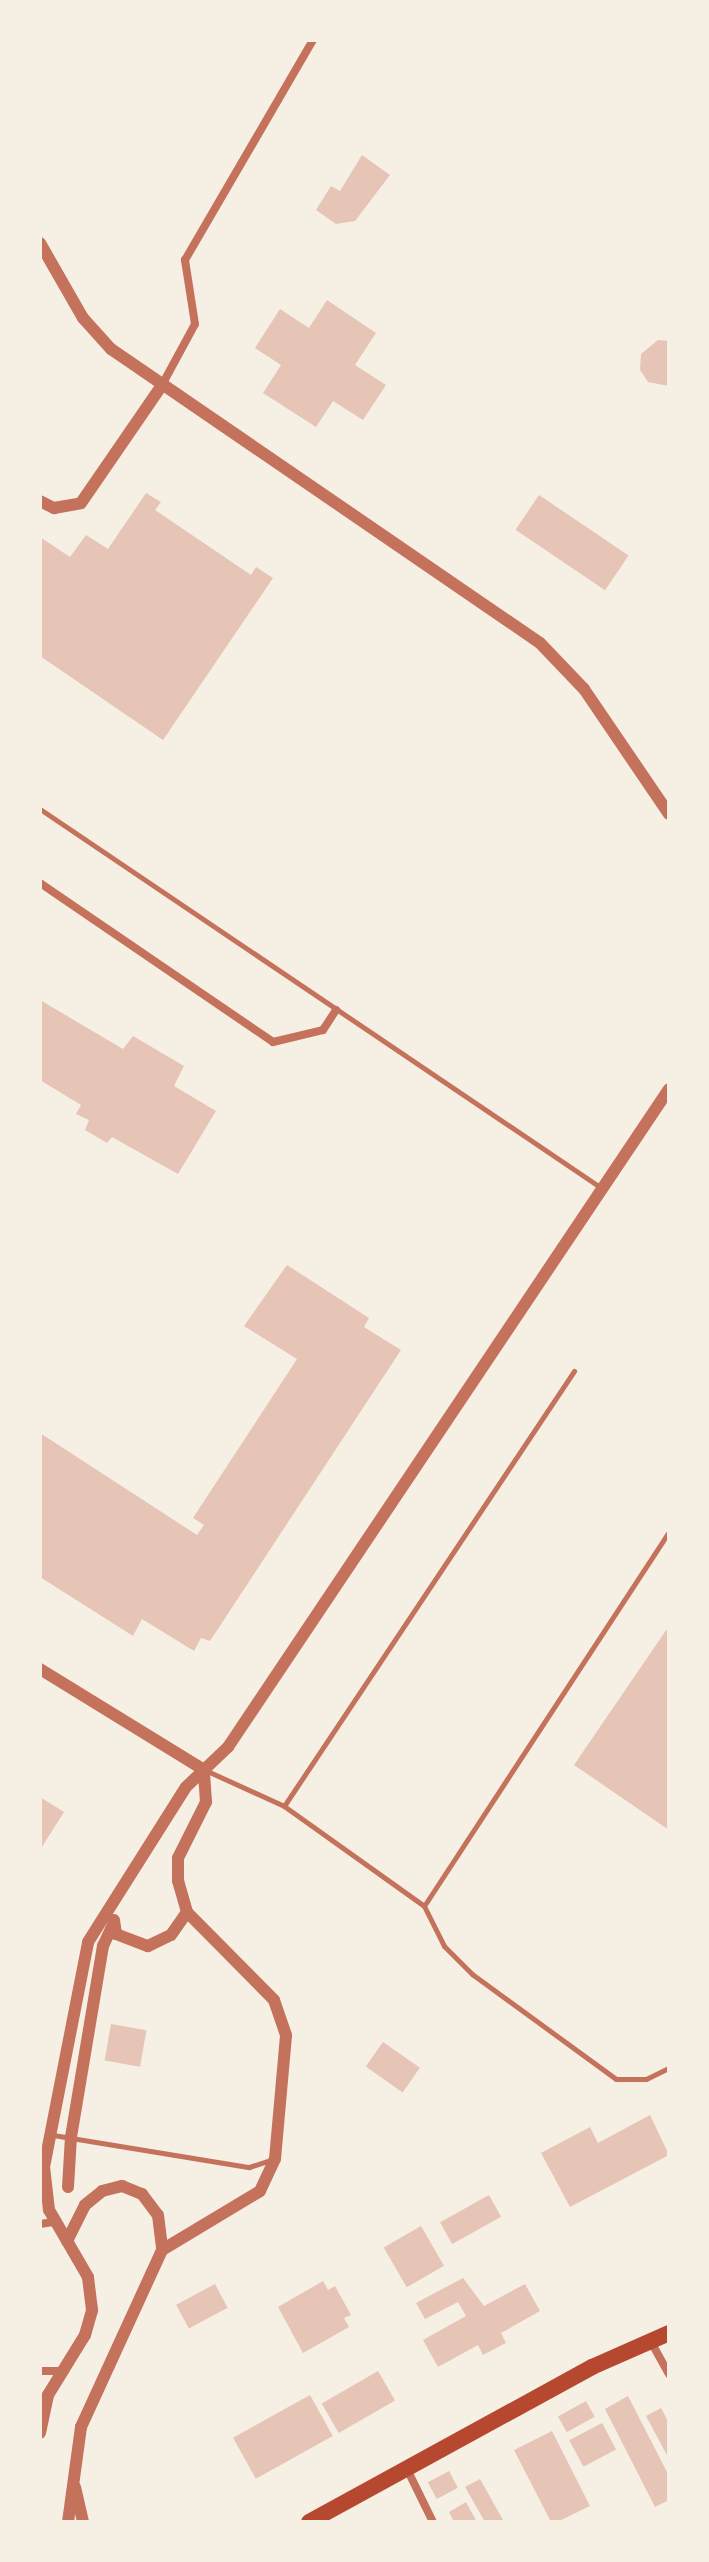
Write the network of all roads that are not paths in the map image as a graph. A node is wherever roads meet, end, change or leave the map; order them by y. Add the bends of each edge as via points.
1 (313, 40) edge
2 (40, 243) edge
3 (162, 385) junction
4 (40, 501) edge
5 (40, 809) edge
6 (669, 814) edge
7 (40, 883) edge
8 (336, 1010) junction
9 (669, 1089) edge
10 (600, 1187) junction
11 (574, 1371) dead end
12 (669, 1531) edge
13 (40, 1669) edge
14 (204, 1770) junction
15 (284, 1806) junction
16 (115, 1897) junction
17 (424, 1906) junction
18 (187, 1912) junction
19 (114, 1922) junction
20 (669, 2068) edge
21 (52, 2134) junction
22 (71, 2137) junction
23 (275, 2159) junction
24 (68, 2187) dead end
25 (55, 2222) junction
26 (40, 2224) edge
27 (67, 2241) junction
28 (162, 2250) junction
29 (669, 2333) edge
30 (650, 2340) junction
31 (40, 2371) edge
32 (59, 2371) junction
33 (669, 2374) edge
34 (40, 2433) edge
35 (406, 2468) junction
36 (73, 2476) junction
37 (68, 2522) edge
38 (83, 2522) edge
39 (309, 2522) edge
40 (433, 2522) edge

1 - 3 street via 185,260 195,324
2 - 3 street via 83,318 111,349
3 - 4 street via 81,503 54,508
3 - 6 street via 540,643 584,689
5 - 8 lane
7 - 8 street via 273,1042 323,1030
8 - 10 lane
9 - 10 street
10 - 14 street via 228,1747
11 - 15 lane
12 - 17 lane
13 - 14 street
14 - 15 lane
14 - 16 street via 186,1787
14 - 18 street via 206,1802 178,1858
15 - 17 lane
16 - 19 street
16 - 21 street via 88,1942
17 - 20 lane via 444,1946 472,1974 616,2079 646,2079
18 - 19 street via 171,1935 148,1946 116,1934
18 - 23 street via 274,2000 286,2035
19 - 22 street via 103,1946
21 - 22 lane
21 - 25 street via 44,2167
22 - 23 lane via 249,2167
22 - 24 street
23 - 28 street via 260,2191
25 - 26 street
25 - 27 street
27 - 28 street via 85,2205 102,2191 122,2186 142,2194 158,2215
27 - 32 street via 94,2295 85,2335
28 - 36 street via 81,2427
29 - 30 main road
30 - 33 street
30 - 35 main road
31 - 32 street
32 - 34 street
35 - 39 main road
35 - 40 street
36 - 37 street
36 - 38 street

